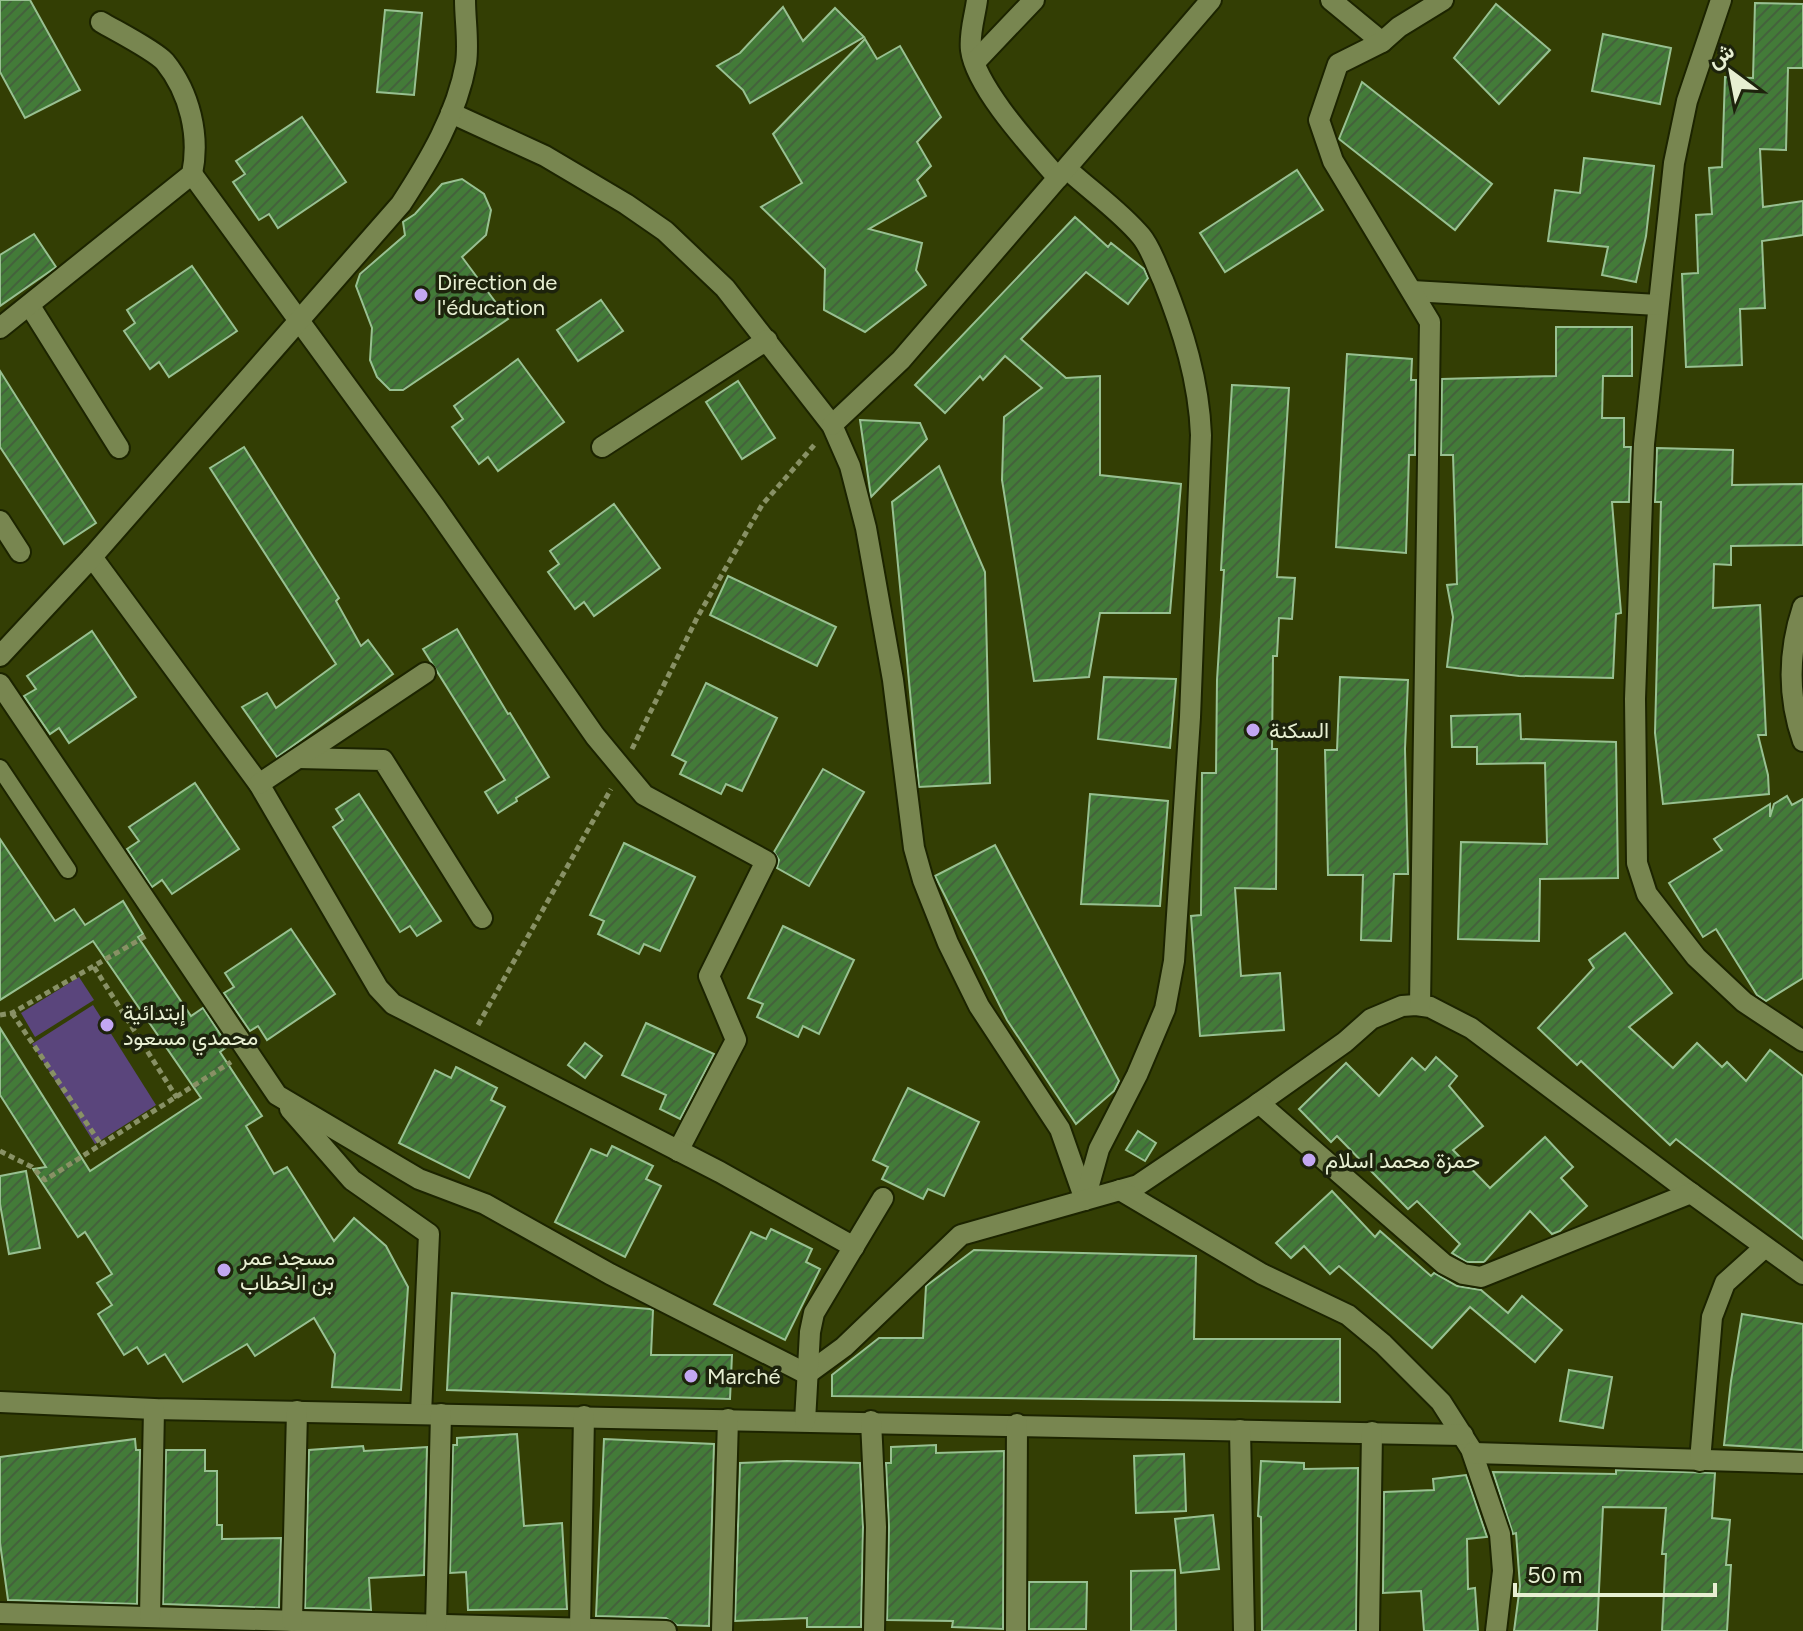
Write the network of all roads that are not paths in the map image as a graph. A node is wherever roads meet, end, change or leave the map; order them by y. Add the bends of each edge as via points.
1 (465, 0) edge
2 (977, 0) edge
3 (1034, 0) edge
4 (1211, 0) edge
5 (1331, 0) edge
6 (1443, 0) edge
7 (1721, 0) edge
8 (101, 22) dead end
9 (1382, 42) junction
10 (975, 62) junction
11 (451, 113) junction
12 (192, 174) junction
13 (1063, 174) junction
14 (1412, 291) junction
15 (1658, 305) junction
16 (30, 306) junction
17 (300, 320) junction
18 (0, 328) edge
19 (767, 340) junction
20 (832, 425) junction
21 (602, 447) dead end
22 (119, 448) dead end
23 (0, 521) edge
24 (20, 552) dead end
25 (92, 557) junction
26 (1803, 607) edge
27 (0, 656) edge
28 (425, 673) dead end
29 (0, 684) edge
30 (1803, 741) edge
31 (299, 758) junction
32 (0, 768) edge
33 (259, 784) junction
34 (68, 870) dead end
35 (482, 918) dead end
36 (1420, 1005) junction
37 (1803, 1041) edge
38 (277, 1095) junction
39 (1259, 1103) junction
40 (678, 1151) junction
41 (1120, 1190) junction
42 (1691, 1193) junction
43 (883, 1198) dead end
44 (1085, 1200) junction
45 (854, 1247) junction
46 (1765, 1247) junction
47 (1803, 1274) edge
48 (807, 1374) junction
49 (0, 1402) edge
50 (154, 1409) junction
51 (297, 1411) junction
52 (431, 1414) junction
53 (584, 1416) junction
54 (728, 1419) junction
55 (805, 1421) junction
56 (871, 1421) junction
57 (1017, 1424) junction
58 (1240, 1430) junction
59 (1372, 1432) junction
60 (1468, 1444) junction
61 (1700, 1461) junction
62 (1803, 1463) edge
63 (0, 1613) edge
64 (150, 1617) junction
65 (292, 1621) junction
66 (436, 1625) junction
67 (580, 1628) junction
68 (666, 1631) edge
69 (722, 1631) edge
70 (874, 1631) edge
71 (1016, 1631) edge
72 (1244, 1631) edge
73 (1369, 1631) edge
74 (1496, 1631) edge

1 - 11 street via 466,61
2 - 10 street via 971,41
3 - 10 street
4 - 13 street
5 - 9 street
6 - 9 street
7 - 15 street via 1682,120
8 - 12 street via 164,60 185,99 195,134
9 - 14 street via 1338,64 1319,120 1333,161
10 - 13 street via 1013,126
11 - 17 street via 429,162 401,204
11 - 19 street via 545,156 665,231 725,288
12 - 16 street
12 - 17 street
13 - 20 street via 901,360
13 - 44 street via 1138,233 1154,258 1193,369 1201,435 1174,961 1165,1009 1099,1149
14 - 15 street
14 - 36 street via 1430,322
15 - 37 street via 1644,444 1635,699 1637,863 1647,894 1724,986
16 - 18 street
16 - 22 street
17 - 25 street
17 - 40 street via 595,736 644,795 766,861 709,976 736,1040
19 - 20 street
19 - 21 street
20 - 44 street via 850,466 866,528 923,880 979,1006 1060,1129
23 - 24 street
25 - 27 street
25 - 33 street
26 - 30 street via 1790,667
28 - 31 street
29 - 38 street
31 - 33 street
31 - 35 street via 383,760
32 - 34 lane
33 - 40 street via 378,988 401,1009
36 - 39 street via 1371,1019
36 - 42 street via 1471,1028
38 - 48 street via 419,1179 485,1204
38 - 52 street via 352,1180 429,1234
39 - 41 street via 1138,1185
39 - 42 street via 1444,1264 1463,1274 1481,1277
40 - 45 street
41 - 44 street
41 - 60 street via 1262,1274 1362,1325 1441,1402
42 - 46 street
43 - 45 street
44 - 48 street via 961,1235 844,1347
45 - 48 street via 814,1313
46 - 47 street
46 - 61 street via 1725,1283 1712,1317
48 - 55 street
49 - 50 street
50 - 51 street
50 - 64 street
51 - 52 street
51 - 65 street
52 - 53 street
52 - 66 street
53 - 54 street
53 - 67 street
54 - 55 street
54 - 69 street
55 - 56 street
56 - 57 street
56 - 70 street
57 - 58 street
57 - 71 street
58 - 59 street
58 - 72 street
59 - 60 street
59 - 73 street
60 - 61 street
60 - 74 street via 1500,1534 1503,1571
61 - 62 street
63 - 64 street
64 - 65 street
65 - 66 street
66 - 67 street
67 - 68 street

